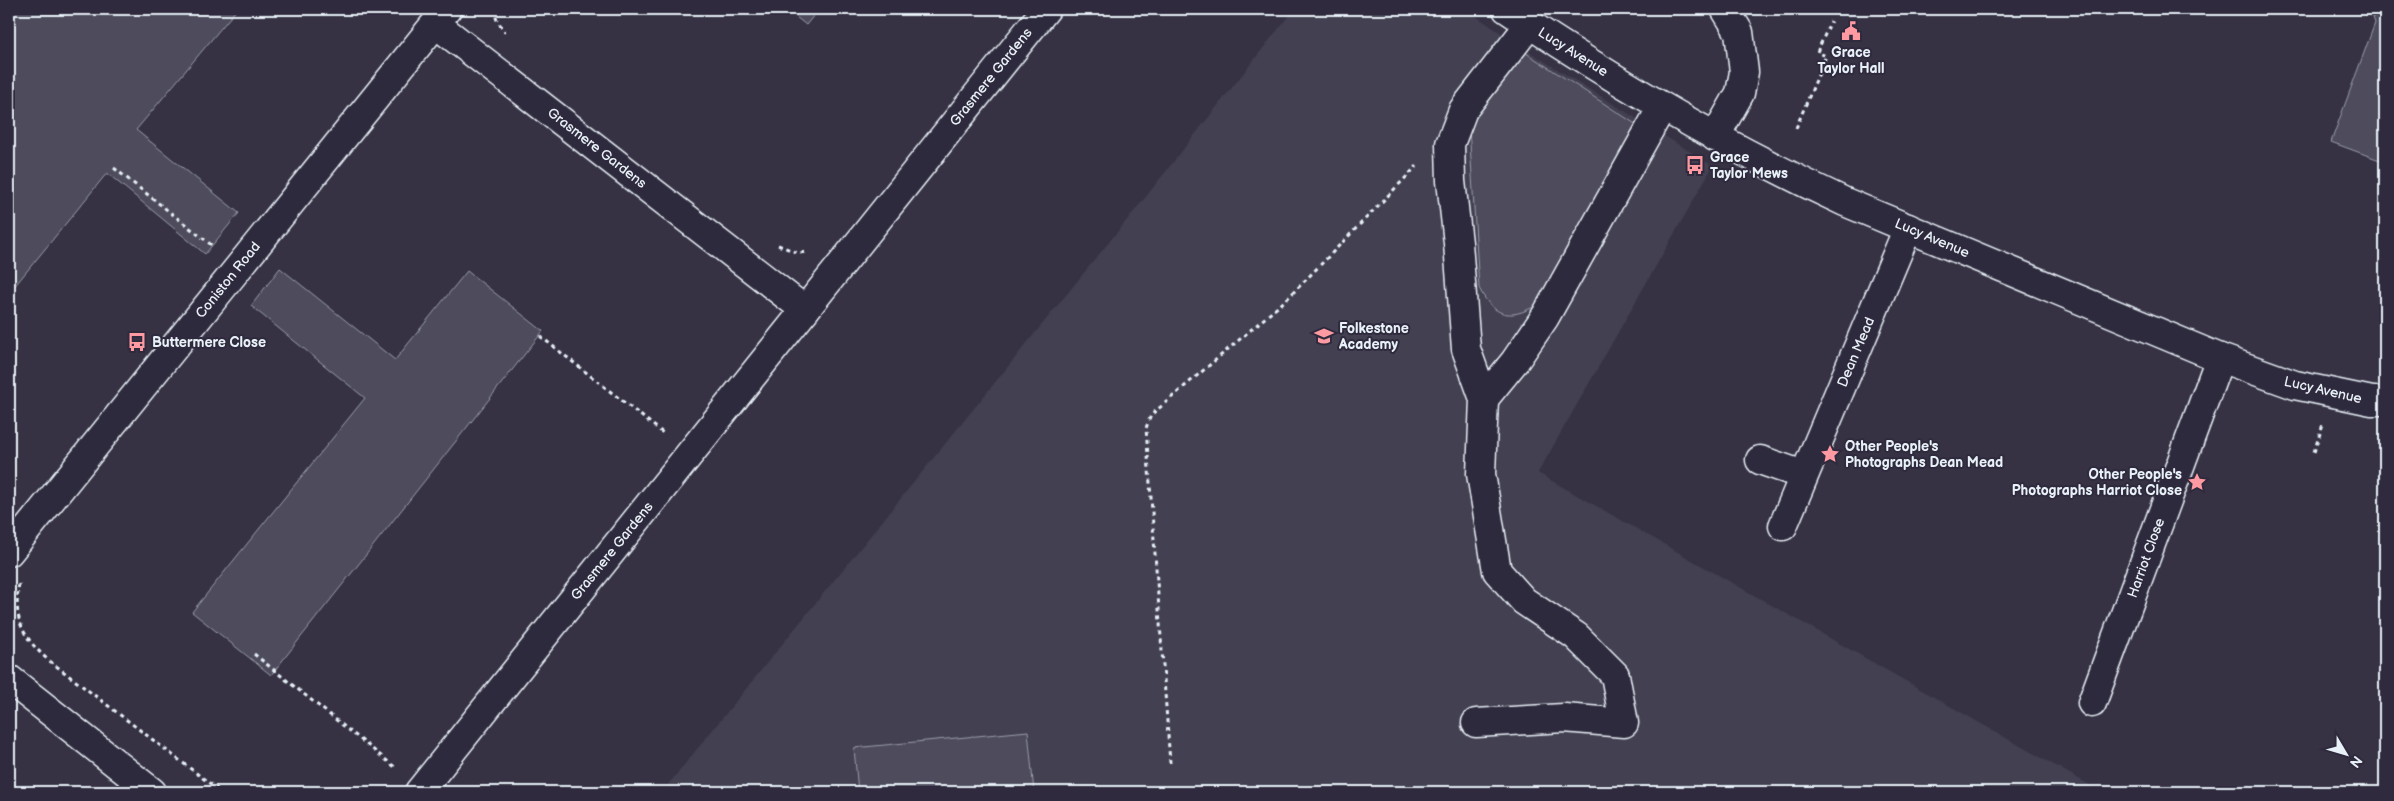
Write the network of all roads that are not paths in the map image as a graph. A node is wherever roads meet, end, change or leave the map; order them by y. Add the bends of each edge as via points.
1 (1046, 9) edge
2 (1507, 9) edge
3 (1724, 9) edge
4 (442, 16) edge
5 (1529, 25) junction
6 (1662, 107) junction
7 (1715, 137) junction
8 (1908, 228) junction
9 (805, 310) junction
10 (2220, 358) junction
11 (1484, 399) junction
12 (2385, 401) edge
13 (1760, 460) dead end
14 (1803, 476) junction
15 (1783, 526) dead end
16 (13, 538) edge
17 (9, 680) edge
18 (2092, 703) dead end
19 (1476, 723) dead end
20 (421, 791) edge
21 (152, 792) edge

1 - 9 street, Grasmere Gardens
2 - 5 street, Lucy Avenue
3 - 7 street via 1739,32 1744,72 1740,92
4 - 9 street, Grasmere Gardens
4 - 16 street, Coniston Road
5 - 6 street, Lucy Avenue
5 - 11 street via 1463,110 1450,144 1466,349
6 - 7 street, Lucy Avenue
6 - 11 street via 1545,317 1516,361
7 - 8 street, Lucy Avenue via 1790,177
8 - 10 street, Lucy Avenue
8 - 14 street, Dean Mead
9 - 20 street, Grasmere Gardens
10 - 12 street, Lucy Avenue via 2295,386
10 - 18 street, Harriot Close
11 - 19 street via 1481,474 1497,571 1524,601 1576,636 1615,675 1624,722 1564,718
13 - 14 street
14 - 15 street, Dean Mead
17 - 21 street

